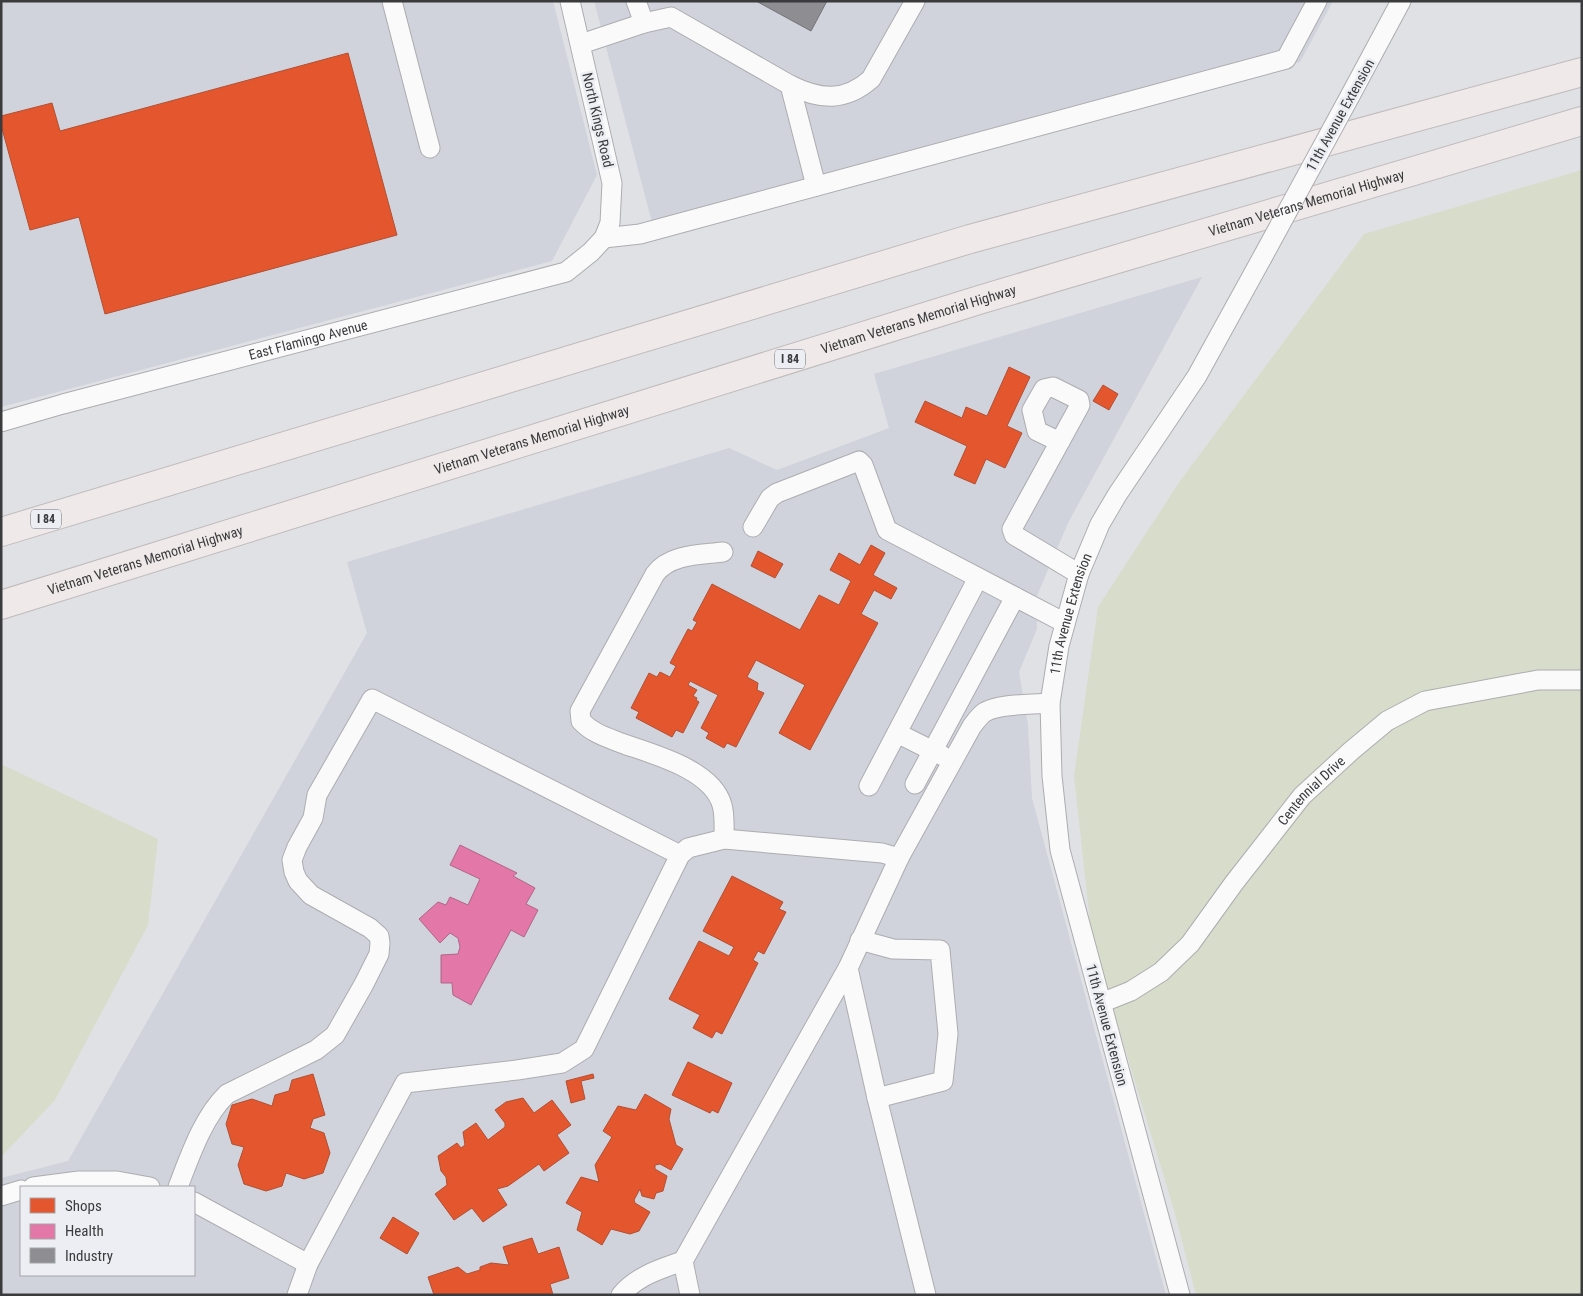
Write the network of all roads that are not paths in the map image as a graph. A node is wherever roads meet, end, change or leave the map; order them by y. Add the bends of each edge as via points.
1 (392, 1) edge
2 (570, 1) edge
3 (636, 1) edge
4 (915, 1) edge
5 (1317, 1) edge
6 (1402, 1) edge
7 (644, 23) junction
8 (580, 44) junction
9 (1582, 72) edge
10 (790, 85) junction
11 (1582, 121) edge
12 (430, 148) dead end
13 (816, 186) junction
14 (604, 238) junction
15 (1, 422) edge
16 (1060, 442) dead end
17 (753, 527) dead end
18 (1, 532) edge
19 (723, 552) dead end
20 (1079, 574) junction
21 (978, 578) junction
22 (1014, 597) junction
23 (1, 605) edge
24 (1065, 623) junction
25 (1582, 680) edge
26 (1050, 703) junction
27 (897, 733) junction
28 (933, 751) junction
29 (953, 761) junction
30 (916, 784) dead end
31 (869, 786) dead end
32 (724, 839) junction
33 (680, 855) junction
34 (899, 858) junction
35 (860, 940) junction
36 (848, 968) junction
37 (1100, 1003) junction
38 (877, 1098) junction
39 (42, 1186) edge
40 (144, 1186) edge
41 (178, 1186) edge
42 (20, 1190) edge
43 (1, 1196) edge
44 (195, 1203) edge
45 (682, 1261) junction
46 (308, 1264) junction
47 (297, 1295) edge
48 (621, 1295) edge
49 (690, 1295) edge
50 (926, 1295) edge
51 (1180, 1295) edge

1 - 12 street
2 - 8 street, North Kings Road
3 - 7 street
4 - 10 street via 871,79 860,88 841,95 818,96
5 - 13 street via 1286,59
6 - 20 street, 11th Avenue Extension, bridge via 1197,376 1100,524
7 - 8 street
7 - 10 street via 672,17
8 - 14 street, North Kings Road via 612,183 610,223
9 - 18 highway, I 84 via 970,240
10 - 13 street
11 - 23 highway, Vietnam Veterans Memorial Highway / I 84 via 979,300
13 - 14 street via 640,234
14 - 15 street, East Flamingo Avenue via 566,272
16 - 20 street via 1012,532
17 - 21 street via 770,498 777,493 859,461 887,530
19 - 32 street via 662,565 580,711 581,721 595,733 676,764 706,780 722,804
20 - 24 street, 11th Avenue Extension
21 - 22 street
21 - 27 street
22 - 24 street
22 - 28 street
24 - 26 street, 11th Avenue Extension
25 - 37 street, Centennial Drive via 1538,680 1425,701 1386,721 1302,796 1190,944 1162,972 1131,991
26 - 29 street via 995,708 985,712 972,726
26 - 37 street, 11th Avenue Extension via 1052,776 1060,850
27 - 28 street
27 - 31 street
28 - 29 street
28 - 30 street
29 - 34 street
32 - 33 street via 688,848
32 - 34 street via 882,852
33 - 41 street via 372,699 317,795 313,818 292,860 298,881 310,895 379,936 378,954 335,1035 316,1050 227,1094 219,1102 209,1115
33 - 46 street via 584,1049 562,1063 405,1082
34 - 35 street
35 - 36 street
35 - 38 street via 893,949 940,950 948,1034 943,1081
36 - 38 street
36 - 45 street
37 - 51 street, 11th Avenue Extension
38 - 50 street
39 - 40 street via 79,1181 117,1181
42 - 43 street
44 - 46 street
45 - 48 street via 636,1280
45 - 49 street
46 - 47 street

